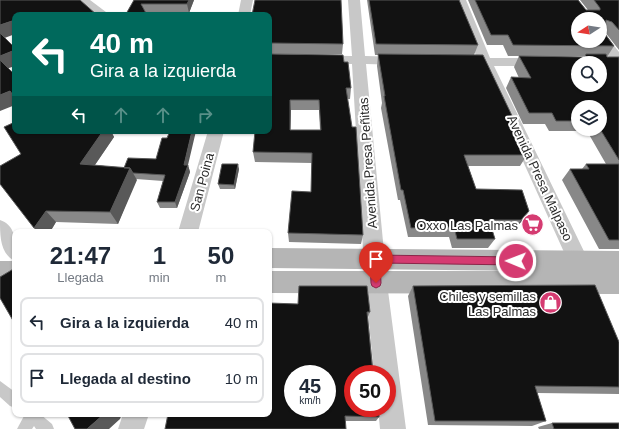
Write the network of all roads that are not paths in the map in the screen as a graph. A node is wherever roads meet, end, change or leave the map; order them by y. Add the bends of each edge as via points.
1 (82, 0) edge
2 (247, 0) edge
3 (354, 0) edge
4 (460, 0) edge
5 (100, 12) edge
6 (245, 12) edge
7 (607, 45) edge
8 (272, 59) edge
9 (360, 60) junction
10 (415, 61) edge
11 (619, 61) edge
12 (462, 62) edge
13 (485, 62) junction
14 (556, 62) edge
15 (607, 62) edge
16 (215, 134) edge
17 (0, 228) edge
18 (189, 229) edge
19 (12, 247) edge
20 (272, 258) edge
21 (375, 259) junction
22 (619, 262) edge
23 (0, 272) edge
24 (12, 272) edge
25 (587, 280) junction
26 (272, 282) edge
27 (376, 283) junction
28 (619, 283) edge
29 (385, 365) edge
30 (0, 388) edge
31 (12, 398) edge
32 (30, 417) edge
33 (33, 417) edge
34 (135, 417) edge
35 (392, 417) edge
36 (24, 429) edge
37 (47, 429) edge
38 (131, 429) edge
39 (393, 429) edge

1 - 5 street
2 - 6 street
3 - 9 street, Avenida Presa Peñitas
4 - 13 street, Avenida Presa Malpaso
7 - 11 street
8 - 9 street
9 - 10 street
9 - 21 street, Avenida Presa Peñitas
11 - 15 street
12 - 13 street
13 - 14 street
13 - 25 street, Avenida Presa Malpaso
16 - 18 street, San Poina
17 - 19 street
20 - 21 main road
21 - 25 main road
21 - 27 street, Avenida Presa Peñitas
22 - 25 main road
23 - 24 main road
25 - 27 main road
25 - 28 main road
26 - 27 main road
27 - 29 street, Avenida Presa Peñitas
30 - 31 lane
32 - 36 lane
33 - 37 lane
34 - 38 street
35 - 39 street

